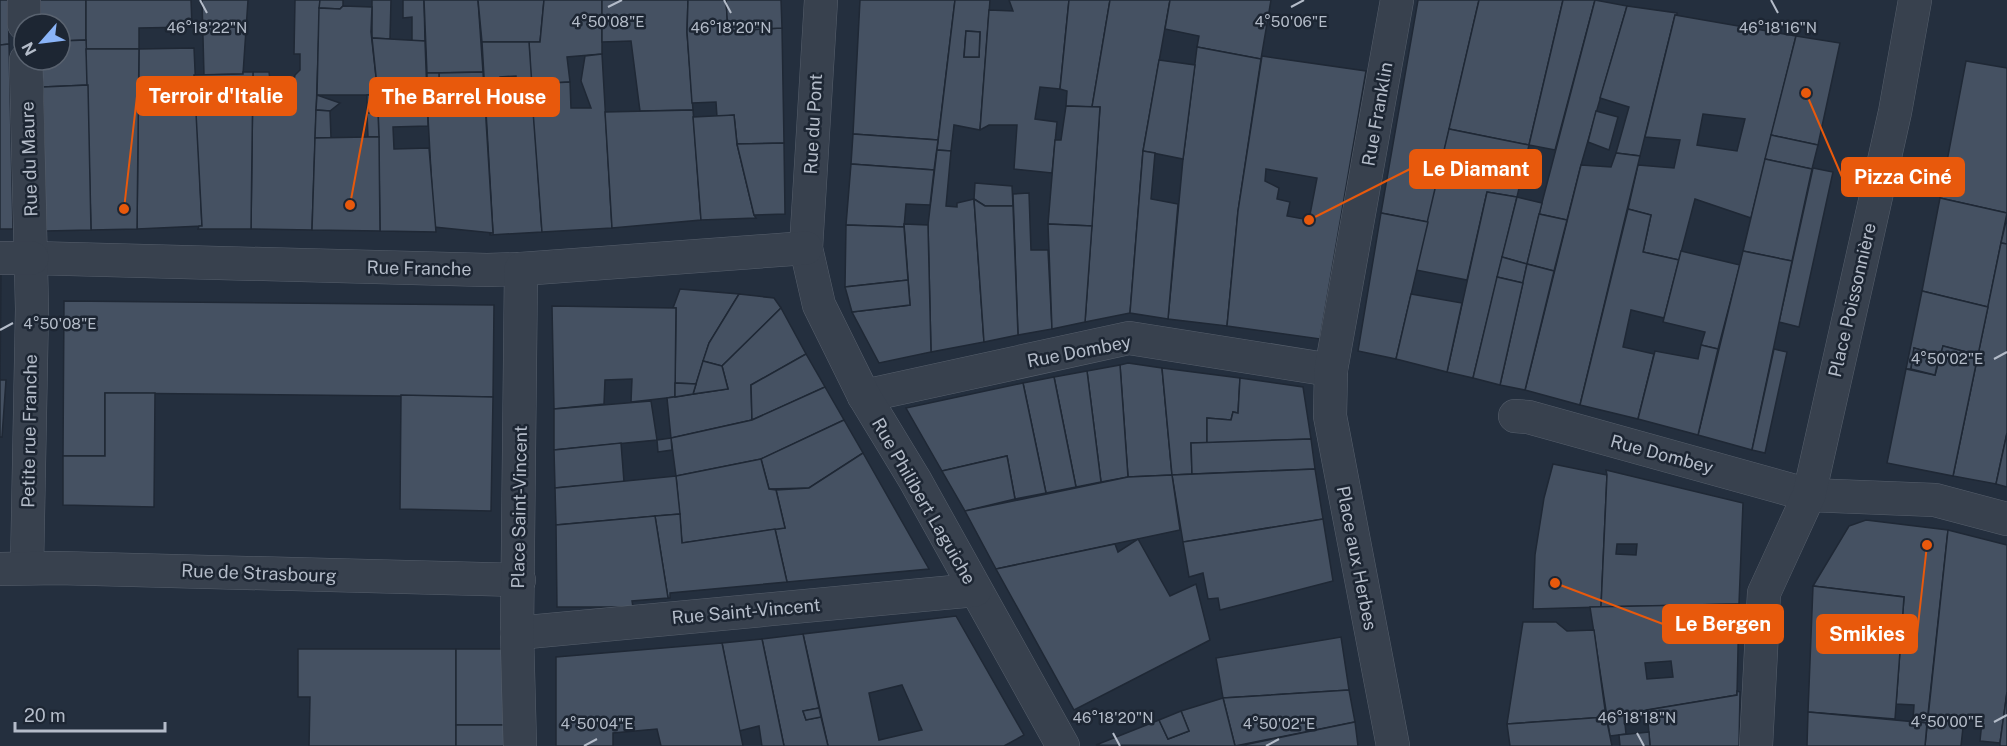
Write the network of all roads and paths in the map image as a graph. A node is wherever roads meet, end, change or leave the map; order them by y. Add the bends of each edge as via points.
1 (821, 0) edge
2 (1397, 0) edge
3 (1915, 0) edge
4 (26, 72) edge
5 (806, 248) junction
6 (0, 258) edge
7 (32, 258) junction
8 (521, 269) junction
9 (1332, 370) junction
10 (864, 396) junction
11 (1515, 416) dead end
12 (1810, 489) junction
13 (2007, 519) edge
14 (13, 568) edge
15 (519, 580) junction
16 (975, 590) junction
17 (518, 633) junction
18 (520, 746) edge
19 (1063, 746) edge
20 (1393, 746) edge
21 (1756, 746) edge

1 - 5 street, Rue du Pont
2 - 9 street, Rue Franklin
3 - 12 street, Place Poissonnière via 1895,112
4 - 7 street, Rue du Maure
5 - 8 street, Rue Franche
5 - 10 street, Rue Philibert Laguiche via 819,305
6 - 7 street, Rue Franche
7 - 8 street, Rue Franche
7 - 14 street, Petite rue Franche
8 - 15 street, Place Saint-Vincent
9 - 10 street, Rue Dombey via 1129,338
9 - 20 street, Place aux Herbes via 1330,416
10 - 16 street, Rue Philibert Laguiche
11 - 12 street, Rue Dombey
12 - 13 street, Rue Dombey via 1935,500
12 - 21 street, Place Poissonnière via 1764,593
14 - 15 street, Rue de Strasbourg
15 - 17 street, Place Saint-Vincent
16 - 17 street, Rue Saint-Vincent
16 - 19 street, Rue Philibert Laguiche
17 - 18 street, Place Saint-Vincent

